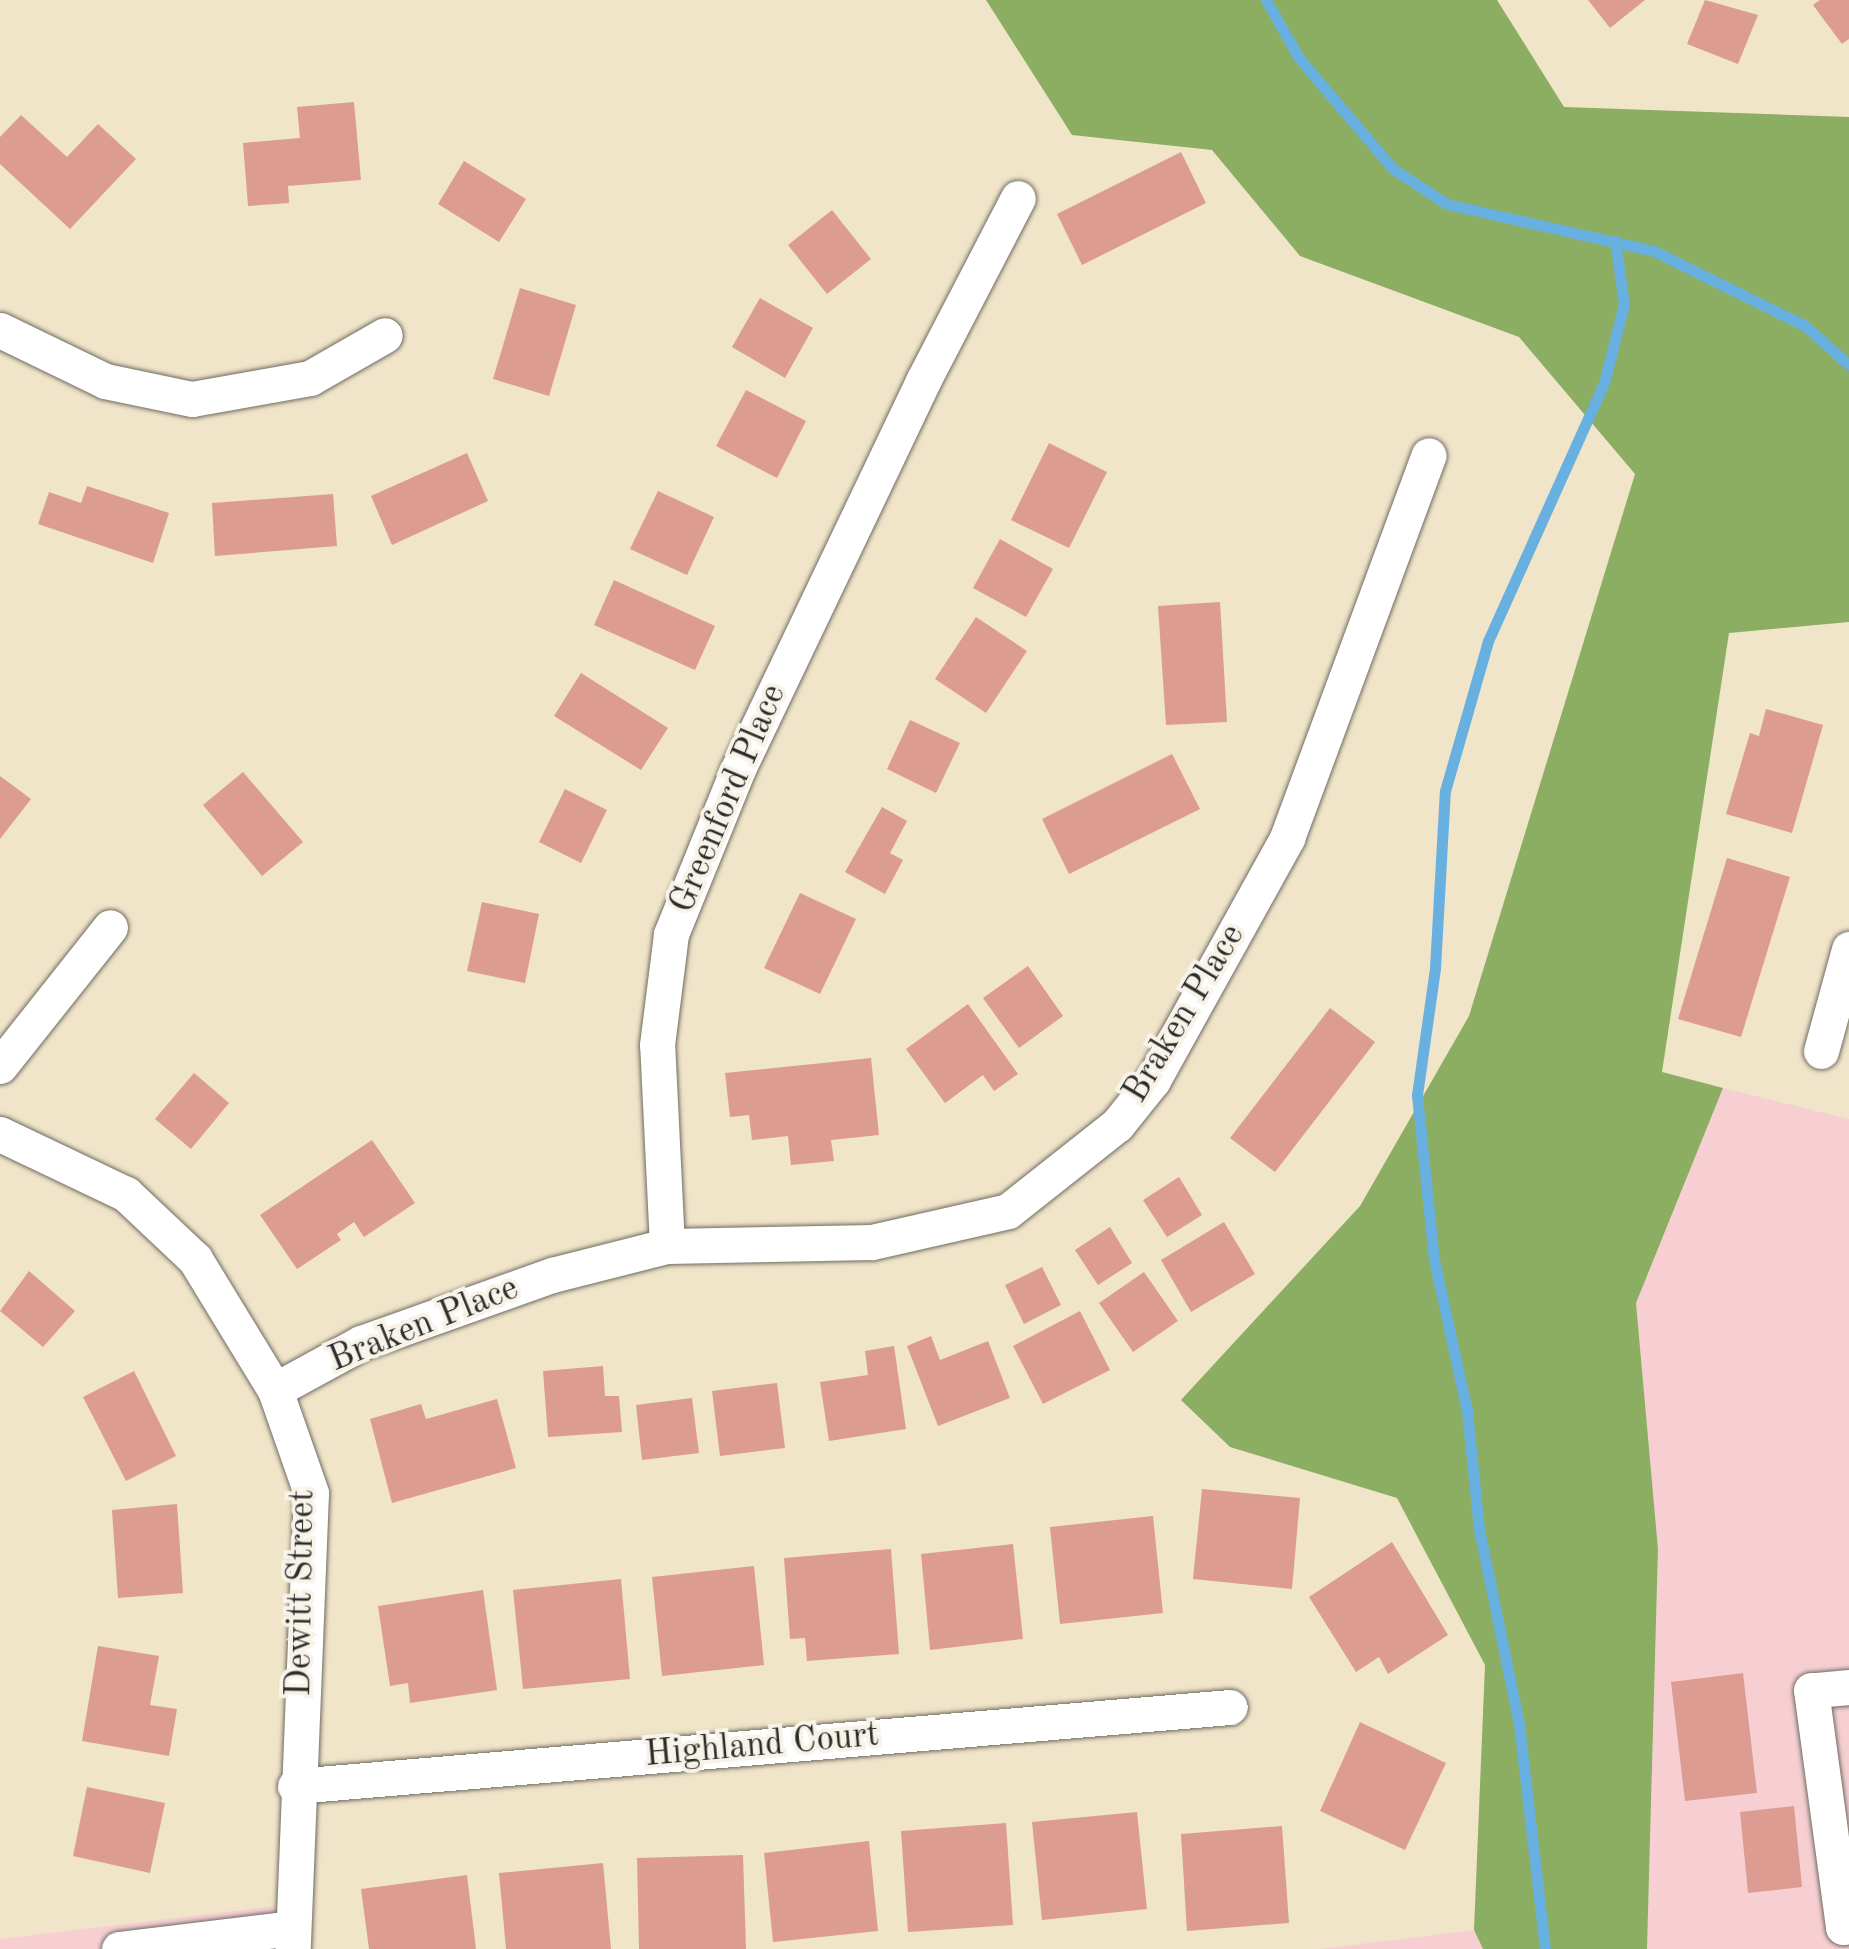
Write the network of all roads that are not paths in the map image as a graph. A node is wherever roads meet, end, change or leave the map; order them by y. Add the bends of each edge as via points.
1 (1018, 198) dead end
2 (0, 330) edge
3 (385, 334) dead end
4 (1430, 455) dead end
5 (110, 927) dead end
6 (1849, 949) edge
7 (1821, 1051) dead end
8 (0, 1066) edge
9 (0, 1134) edge
10 (667, 1246) junction
11 (276, 1390) junction
12 (1849, 1687) edge
13 (1230, 1707) dead end
14 (295, 1786) junction
15 (1849, 1926) edge
16 (293, 1939) edge
17 (119, 1949) edge

1 - 10 street, Greenford Place via 738,769 672,934 657,1045
2 - 3 street via 106,381 192,399 310,378
4 - 10 street, Braken Place via 1287,838 1154,1080 1117,1125 1008,1212 872,1242
5 - 8 street
6 - 7 street
9 - 11 street, Dewitt Street via 126,1194 196,1259
10 - 11 street, Braken Place via 552,1275 361,1343
11 - 14 street, Dewitt Street via 312,1494
12 - 15 street via 1811,1690 1843,1926
13 - 14 street, Highland Court
14 - 16 street, Dewitt Street
16 - 17 street

